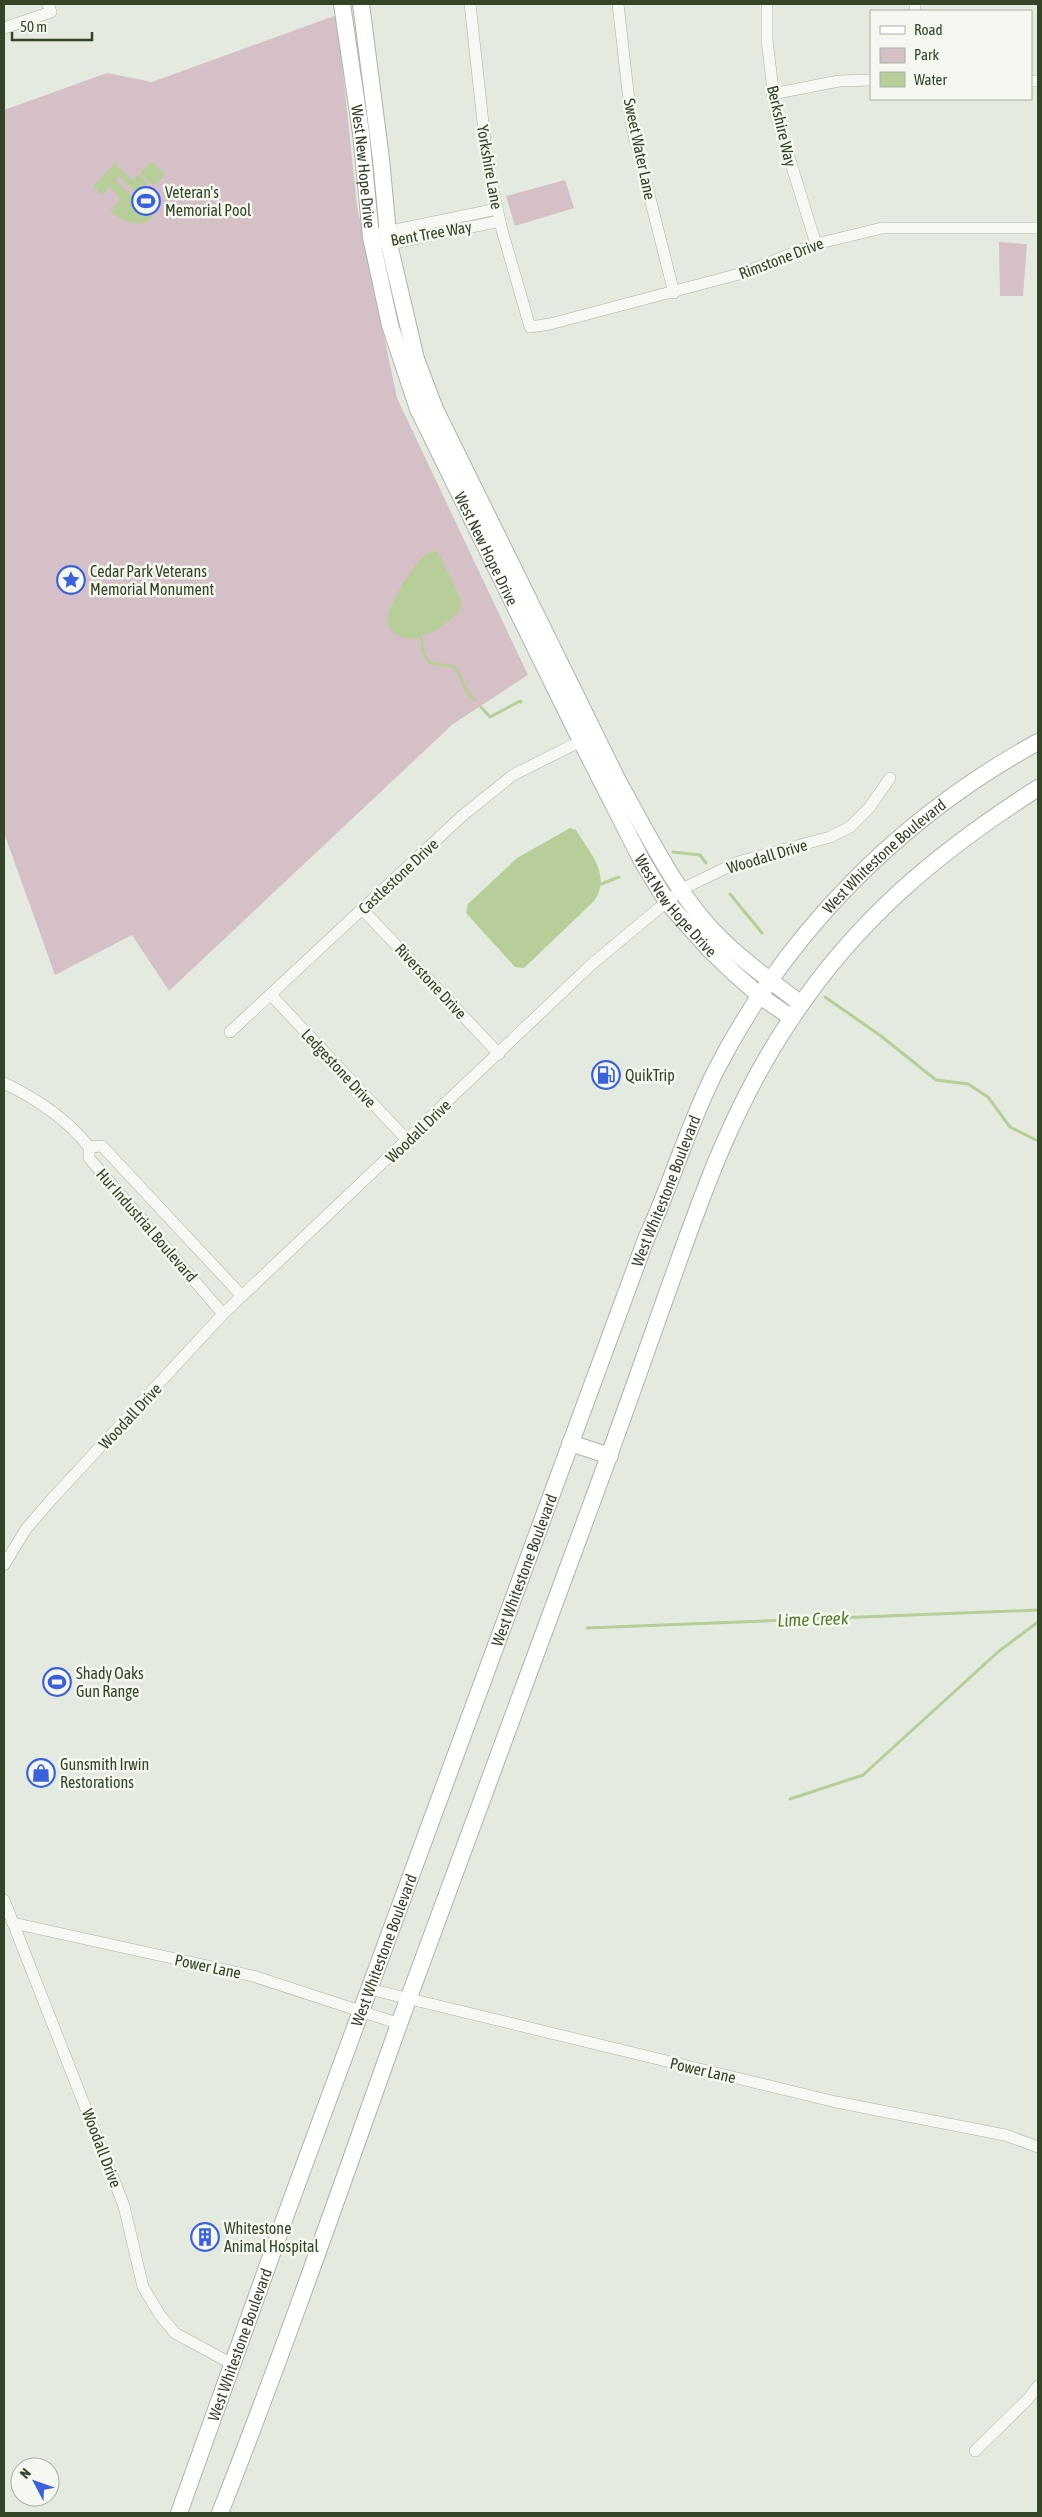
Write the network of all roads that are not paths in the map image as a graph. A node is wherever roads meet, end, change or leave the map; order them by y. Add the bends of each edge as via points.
1 (342, 4) edge
2 (361, 4) edge
3 (470, 4) edge
4 (618, 4) edge
5 (767, 4) edge
6 (49, 8) edge
7 (4, 28) edge
8 (870, 80) edge
9 (772, 94) junction
10 (497, 209) junction
11 (500, 221) junction
12 (1038, 228) edge
13 (371, 237) junction
14 (389, 237) junction
15 (816, 244) junction
16 (674, 293) junction
17 (530, 327) joint
18 (581, 741) junction
19 (1038, 742) edge
20 (890, 778) dead end
21 (1038, 788) edge
22 (682, 889) junction
23 (667, 902) junction
24 (362, 909) junction
25 (770, 980) junction
26 (271, 995) junction
27 (760, 996) junction
28 (801, 1004) junction
29 (792, 1018) junction
30 (230, 1032) dead end
31 (499, 1054) junction
32 (4, 1083) edge
33 (408, 1141) junction
34 (89, 1147) junction
35 (242, 1296) junction
36 (223, 1314) junction
37 (570, 1443) junction
38 (610, 1456) junction
39 (4, 1565) edge
40 (4, 1900) edge
41 (13, 1923) junction
42 (369, 1988) junction
43 (409, 1998) junction
44 (361, 2010) junction
45 (400, 2024) junction
46 (1038, 2147) edge
47 (232, 2364) junction
48 (1038, 2386) edge
49 (974, 2451) dead end
50 (179, 2513) edge
51 (220, 2513) edge

1 - 13 main road, West New Hope Drive via 361,133
2 - 14 main road, West New Hope Drive
3 - 10 street, Yorkshire Lane via 483,132
4 - 16 street, Sweet Water Lane via 632,127
5 - 9 street, Berkshire Way
6 - 7 street
8 - 9 street via 839,81
9 - 15 street, Berkshire Way
10 - 11 street, Yorkshire Lane
10 - 14 street, Bent Tree Way
11 - 14 street, Bent Tree Way
11 - 17 street, Yorkshire Lane
12 - 15 street, Rimstone Drive via 882,228
13 - 14 street, Bent Tree Way
13 - 18 main road, West New Hope Drive via 390,325 418,409
14 - 22 main road, West New Hope Drive via 416,359 435,410 620,783 652,843
15 - 16 street, Rimstone Drive via 743,273
16 - 17 street, Rimstone Drive
18 - 23 main road, West New Hope Drive via 642,861
18 - 24 street, Castlestone Drive via 513,775 462,816
19 - 25 main road, West Whitestone Boulevard via 997,764 914,824 824,911
20 - 22 street, Woodall Drive via 850,828 830,837 738,862
21 - 28 main road, West Whitestone Boulevard via 979,825 916,875 831,963
22 - 23 street, Woodall Drive
22 - 25 main road, West New Hope Drive via 720,939
23 - 27 main road, West New Hope Drive via 708,949
23 - 31 street, Woodall Drive via 592,964
24 - 26 street, Castlestone Drive
24 - 31 street, Riverstone Drive
25 - 27 main road, West Whitestone Boulevard
25 - 28 main road, West New Hope Drive
26 - 30 street, Castlestone Drive
26 - 33 street, Ledgestone Drive
27 - 29 main road, West New Hope Drive
27 - 37 main road, West Whitestone Boulevard via 716,1071 680,1151
28 - 29 main road, West Whitestone Boulevard
29 - 38 main road, West Whitestone Boulevard via 736,1113 708,1176
31 - 33 street, Woodall Drive
32 - 34 street, Hur Industrial Boulevard via 57,1116
33 - 35 street, Woodall Drive
34 - 35 street via 102,1146
34 - 36 street, Hur Industrial Boulevard via 89,1158
35 - 36 street, Woodall Drive
36 - 39 street, Woodall Drive via 51,1500 26,1530
37 - 38 main road
37 - 42 main road, West Whitestone Boulevard
38 - 43 main road, West Whitestone Boulevard
40 - 41 street, Woodall Drive
41 - 44 street, Power Lane via 254,1976
41 - 47 street, Woodall Drive via 124,2206 143,2287 175,2333
42 - 43 street, Power Lane
42 - 44 main road, West Whitestone Boulevard
43 - 45 main road, West Whitestone Boulevard
43 - 46 street, Power Lane via 836,2102 1005,2135
44 - 45 street, Power Lane
44 - 47 main road, West Whitestone Boulevard
45 - 51 main road, West Whitestone Boulevard via 270,2385
47 - 50 main road, West Whitestone Boulevard
48 - 49 street

